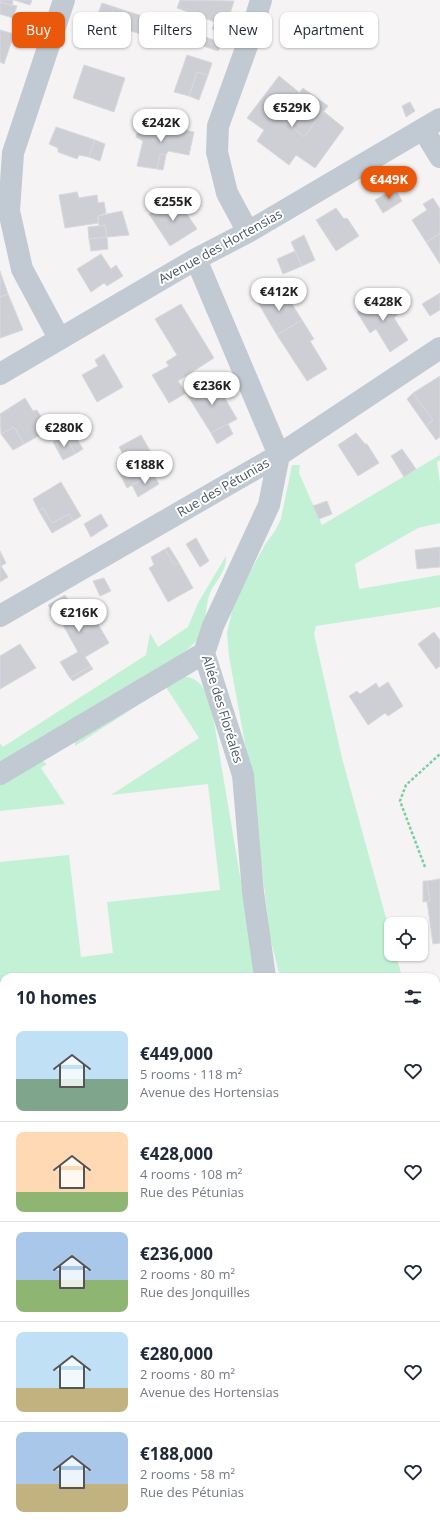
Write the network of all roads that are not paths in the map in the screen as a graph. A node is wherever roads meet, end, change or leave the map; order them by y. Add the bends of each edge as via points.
1 (64, 0) edge
2 (261, 0) edge
3 (432, 124) edge
4 (440, 157) edge
5 (4, 212) edge
6 (248, 232) junction
7 (196, 259) junction
8 (59, 338) junction
9 (440, 348) edge
10 (0, 374) edge
11 (280, 454) junction
12 (0, 616) edge
13 (204, 652) junction
14 (0, 774) edge
15 (264, 973) edge

1 - 5 street via 13,153
2 - 6 street via 218,126 217,152 227,194
3 - 4 street
3 - 6 street, Avenue des Hortensias
5 - 8 street via 22,269
6 - 7 street, Avenue des Hortensias
7 - 8 street, Avenue des Hortensias
7 - 11 street
8 - 10 street, Avenue des Hortensias
9 - 11 street, Rue des Pétunias
11 - 12 street, Rue des Pétunias
11 - 13 street, Allée des Floréales via 269,505 212,626
13 - 14 street
13 - 15 street, Allée des Floréales via 243,775 253,892

